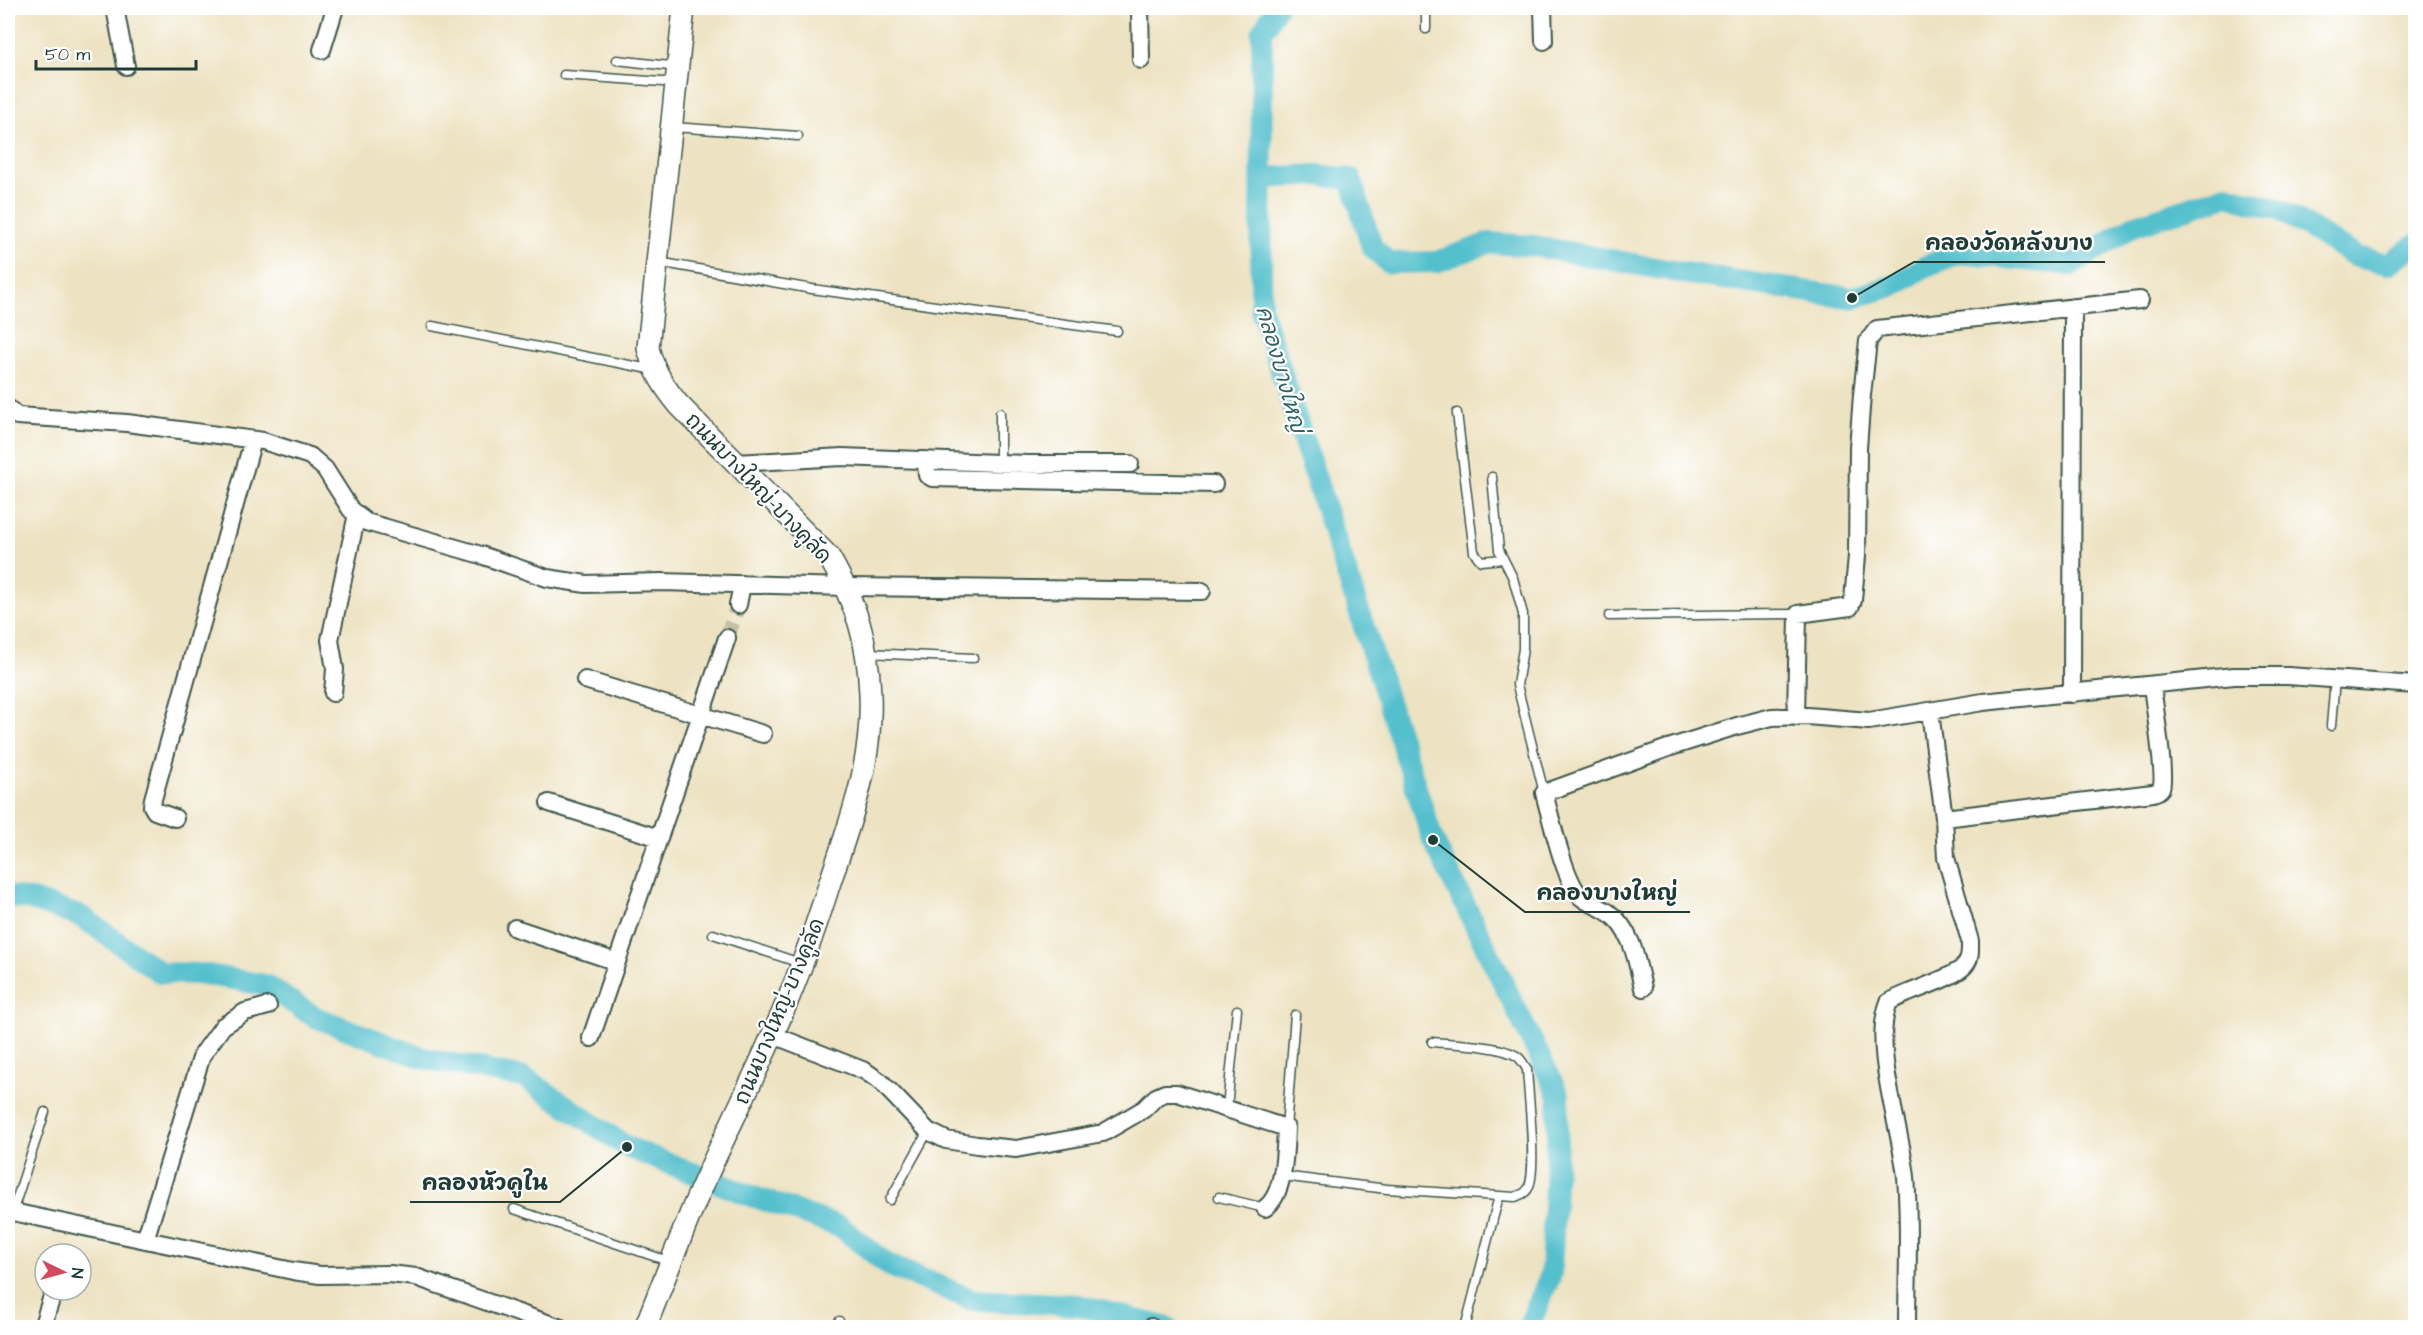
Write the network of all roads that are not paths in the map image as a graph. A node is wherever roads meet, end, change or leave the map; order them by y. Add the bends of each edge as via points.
1 (115, 8) edge
2 (335, 8) edge
3 (684, 8) edge
4 (1140, 8) edge
5 (1426, 8) edge
6 (1543, 8) edge
7 (1426, 29) dead end
8 (1544, 41) dead end
9 (322, 50) dead end
10 (616, 60) dead end
11 (1141, 60) dead end
12 (126, 66) dead end
13 (564, 75) dead end
14 (678, 75) junction
15 (672, 127) junction
16 (798, 136) dead end
17 (658, 262) junction
18 (2140, 300) dead end
19 (2073, 307) junction
20 (432, 326) dead end
21 (1117, 331) dead end
22 (654, 370) junction
23 (8, 408) edge
24 (1000, 413) dead end
25 (1457, 413) dead end
26 (253, 440) junction
27 (926, 460) junction
28 (736, 463) junction
29 (1000, 463) junction
30 (1130, 464) dead end
31 (1492, 477) dead end
32 (1215, 483) dead end
33 (357, 514) junction
34 (1503, 559) junction
35 (742, 584) junction
36 (846, 587) junction
37 (1202, 591) dead end
38 (738, 605) tunnel mouth
39 (1798, 614) junction
40 (1608, 615) dead end
41 (726, 638) tunnel mouth
42 (867, 653) junction
43 (973, 658) dead end
44 (2335, 679) junction
45 (585, 680) dead end
46 (2415, 685) edge
47 (2152, 686) junction
48 (333, 693) dead end
49 (2072, 694) junction
50 (1930, 712) junction
51 (701, 714) junction
52 (1796, 717) junction
53 (2331, 726) dead end
54 (763, 734) dead end
55 (1544, 793) junction
56 (549, 803) dead end
57 (175, 818) dead end
58 (1944, 818) junction
59 (659, 838) junction
60 (515, 928) dead end
61 (713, 934) dead end
62 (617, 962) junction
63 (803, 964) junction
64 (1643, 988) dead end
65 (268, 1006) dead end
66 (1237, 1010) dead end
67 (1295, 1015) dead end
68 (773, 1035) junction
69 (591, 1038) dead end
70 (1432, 1042) dead end
71 (1227, 1107) junction
72 (45, 1112) dead end
73 (1286, 1128) junction
74 (928, 1131) junction
75 (1282, 1176) junction
76 (1499, 1196) junction
77 (1219, 1197) dead end
78 (890, 1200) dead end
79 (1265, 1208) joint
80 (514, 1209) dead end
81 (10, 1212) edge
82 (145, 1240) junction
83 (671, 1262) junction
84 (50, 1302) edge
85 (42, 1328) edge
86 (561, 1328) edge
87 (645, 1328) edge
88 (1465, 1328) edge
89 (1907, 1328) edge

1 - 12 street
2 - 9 street
3 - 14 street, ถนนบางใหญ่-บางคูลัด
4 - 11 street
5 - 7 lane
6 - 8 street
10 - 14 lane
13 - 14 lane
14 - 15 street, ถนนบางใหญ่-บางคูลัด
15 - 16 lane
15 - 17 street, ถนนบางใหญ่-บางคูลัด
17 - 21 lane via 812,289
17 - 22 street, ถนนบางใหญ่-บางคูลัด via 648,348
18 - 19 street
19 - 39 street via 1877,329 1868,341 1862,395 1854,600 1850,608
19 - 49 street
20 - 22 lane
22 - 28 street, ถนนบางใหญ่-บางคูลัด via 679,405
23 - 26 street via 17,416 127,423
24 - 29 lane
25 - 34 lane via 1474,552 1481,561
26 - 33 street via 310,456 325,469
26 - 57 street via 153,799 155,811
27 - 28 street via 842,457
27 - 29 street
27 - 32 street via 929,478
28 - 36 street, ถนนบางใหญ่-บางคูลัด via 829,557
29 - 30 street
31 - 34 lane
33 - 35 street via 366,522 547,578 586,584
33 - 48 street via 330,640 335,669
34 - 55 lane via 1523,614 1525,630 1517,685
35 - 36 street
35 - 38 street
36 - 37 street
36 - 42 street, ถนนบางใหญ่-บางคูลัด via 860,619
39 - 40 lane
39 - 52 street
41 - 51 street
42 - 43 lane
42 - 63 street, ถนนบางใหญ่-บางคูลัด via 870,695 863,783
44 - 46 street
44 - 47 street via 2234,676
44 - 53 lane
45 - 51 street
47 - 49 street
47 - 58 street via 2162,770 2159,791
49 - 50 street via 1983,702
50 - 52 street via 1869,721
50 - 58 street
51 - 54 street
51 - 59 street
52 - 55 street via 1772,717 1737,726
55 - 64 street via 1571,882 1582,898 1620,923 1628,936
56 - 59 street
58 - 89 street via 1946,858 1970,941 1970,956 1955,974 1889,1002 1882,1028 1906,1176
59 - 62 street
60 - 62 street
61 - 63 lane
62 - 69 street
63 - 68 street, ถนนบางใหญ่-บางคูลัด
65 - 82 street via 245,1012 223,1026 202,1055
66 - 71 lane
67 - 73 lane
68 - 74 street via 866,1071
68 - 83 street, ถนนบางใหญ่-บางคูลัด
70 - 76 lane via 1510,1052 1527,1069 1530,1185 1524,1194
71 - 73 street
71 - 74 street via 1165,1093 1103,1133 1016,1149 946,1140
72 - 81 lane
73 - 75 street
74 - 78 lane
75 - 76 lane via 1387,1189
75 - 79 street
76 - 88 lane
77 - 79 lane
80 - 83 lane
81 - 82 street
82 - 86 street via 311,1273 416,1277
83 - 87 street, ถนนบางใหญ่-บางคูลัด
84 - 85 street

